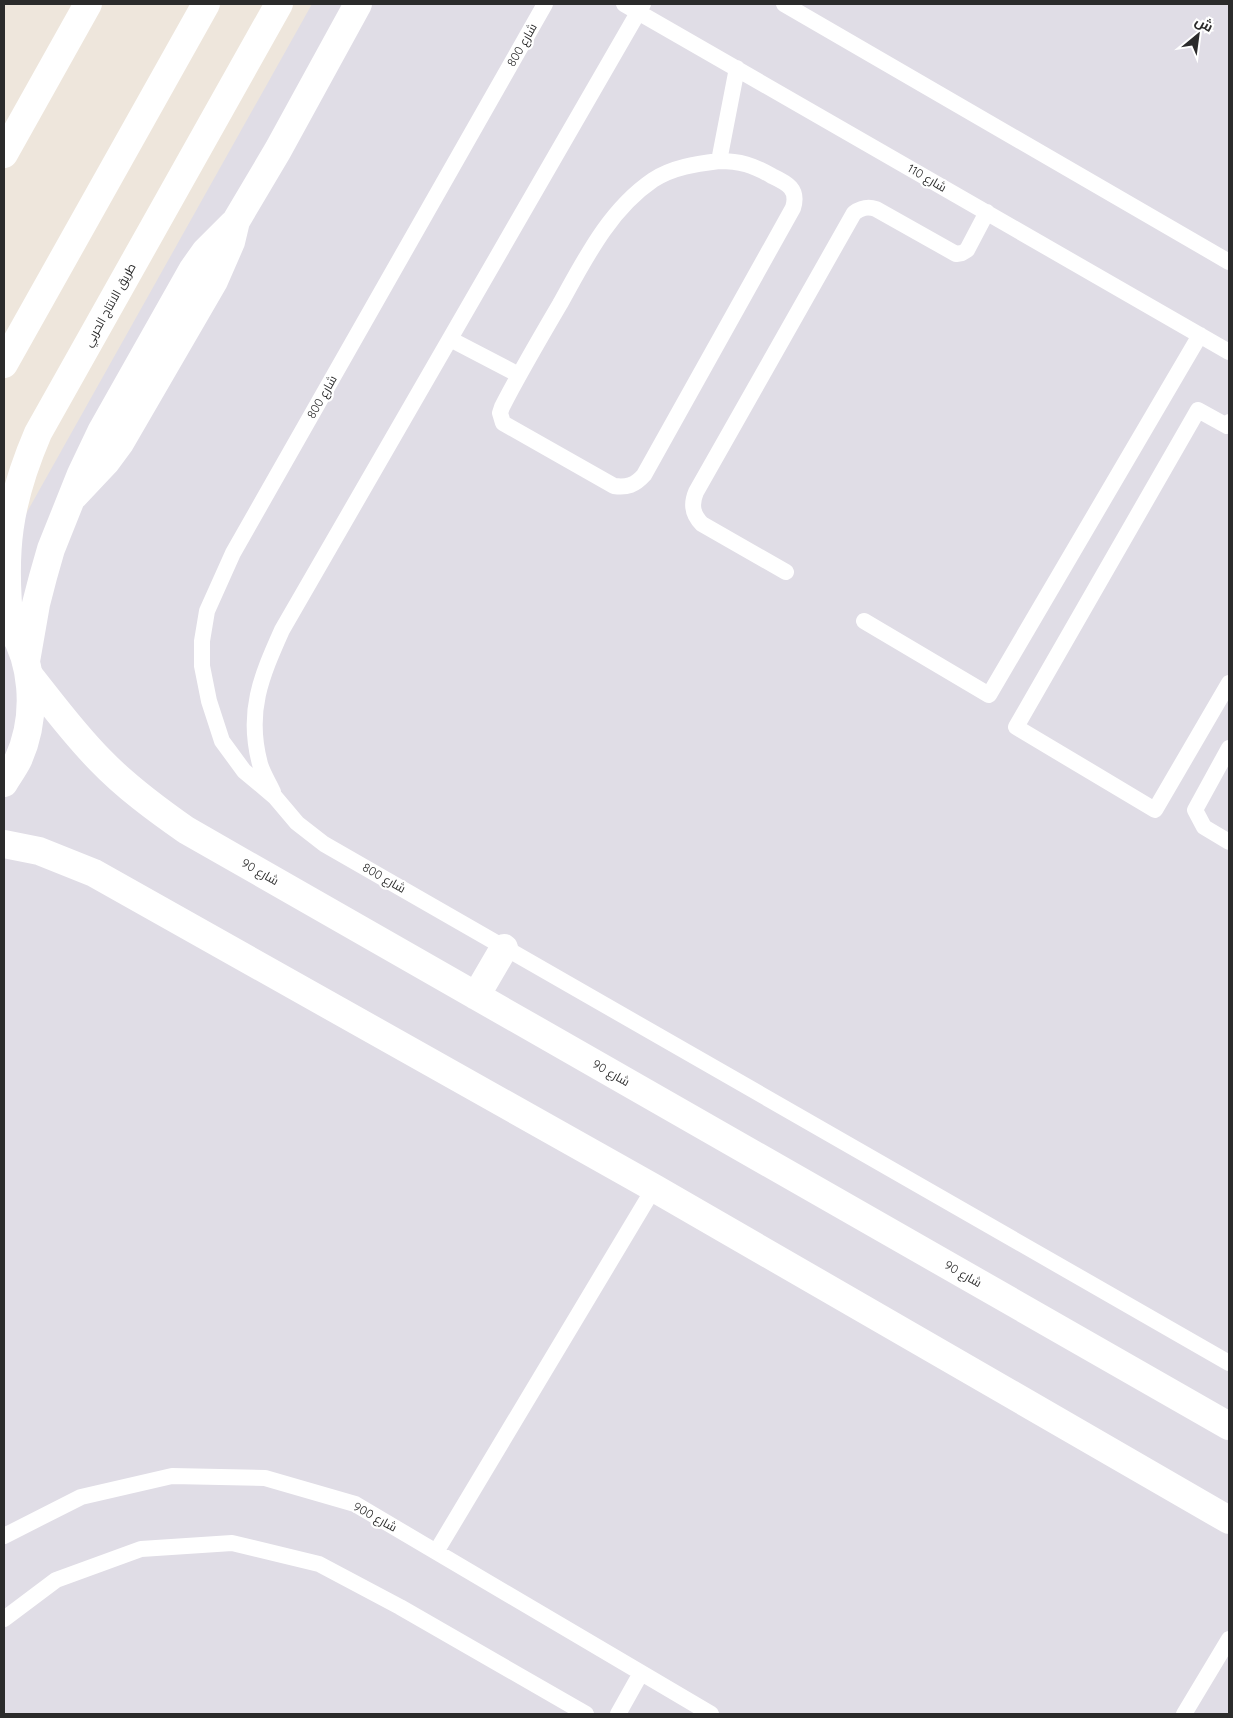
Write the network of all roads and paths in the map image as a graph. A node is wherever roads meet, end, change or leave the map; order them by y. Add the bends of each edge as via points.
1 (88, 4) edge
2 (206, 4) edge
3 (279, 4) edge
4 (359, 4) edge
5 (545, 4) edge
6 (784, 4) edge
7 (635, 6) edge
8 (737, 68) junction
9 (4, 154) edge
10 (719, 161) junction
11 (987, 212) junction
12 (1229, 262) edge
13 (1200, 335) junction
14 (450, 339) junction
15 (1229, 351) edge
16 (4, 364) edge
17 (519, 375) junction
18 (1228, 425) edge
19 (786, 572) dead end
20 (864, 620) dead end
21 (7, 622) edge
22 (27, 668) junction
23 (1229, 683) edge
24 (1229, 748) edge
25 (4, 783) edge
26 (274, 797) junction
27 (1229, 842) edge
28 (4, 844) edge
29 (504, 948) junction
30 (476, 996) junction
31 (654, 1188) junction
32 (1229, 1363) edge
33 (1229, 1426) edge
34 (1229, 1520) edge
35 (4, 1536) edge
36 (436, 1552) junction
37 (4, 1619) edge
38 (1229, 1639) edge
39 (641, 1673) junction
40 (586, 1714) edge
41 (618, 1714) edge
42 (711, 1714) edge
43 (1184, 1714) edge

1 - 9 street
2 - 16 street
3 - 21 street, طريق الانتاج الحربي via 38,433 26,460 11,517 6,554
4 - 22 street via 236,221 231,242 214,281 120,443 74,496 43,577 30,632
5 - 26 lane, شارع 800 via 233,553 207,611 202,666 208,701 222,741 244,771
6 - 12 lane
7 - 8 lane, شارع 110
7 - 14 lane, شارع 800
8 - 10 lane
8 - 11 lane, شارع 110
10 - 17 lane via 685,166 655,179 628,200 590,251
10 - 17 lane via 754,166 770,174 791,188 795,202 639,482 632,486 614,486 503,423 500,413
11 - 13 lane, شارع 110
11 - 19 lane via 966,250 956,254 876,209 859,209 696,492 694,515 702,524
13 - 15 lane, شارع 110
13 - 20 lane via 989,695
14 - 17 lane
14 - 26 lane, شارع 800 via 282,630 267,665 256,697 254,732 260,765
18 - 23 lane via 1198,410 1016,727 1155,810
21 - 22 street, طريق الانتاج الحربي
22 - 25 street via 31,704 27,733 18,760
22 - 30 street, شارع 90 via 64,720 100,761 142,798 186,830
24 - 27 lane via 1195,810 1204,827
26 - 29 lane, شارع 800 via 296,823 324,844
28 - 31 street via 39,851 94,873
29 - 30 street
29 - 32 lane, شارع 800
30 - 33 street, شارع 90
31 - 34 street
31 - 36 lane
35 - 36 lane, شارع 900 via 81,1497 172,1476 265,1478 355,1504
36 - 39 lane, شارع 900
37 - 40 lane via 56,1580 141,1549 232,1544 319,1564 400,1606
38 - 43 lane
39 - 41 lane
39 - 42 lane, شارع 900

